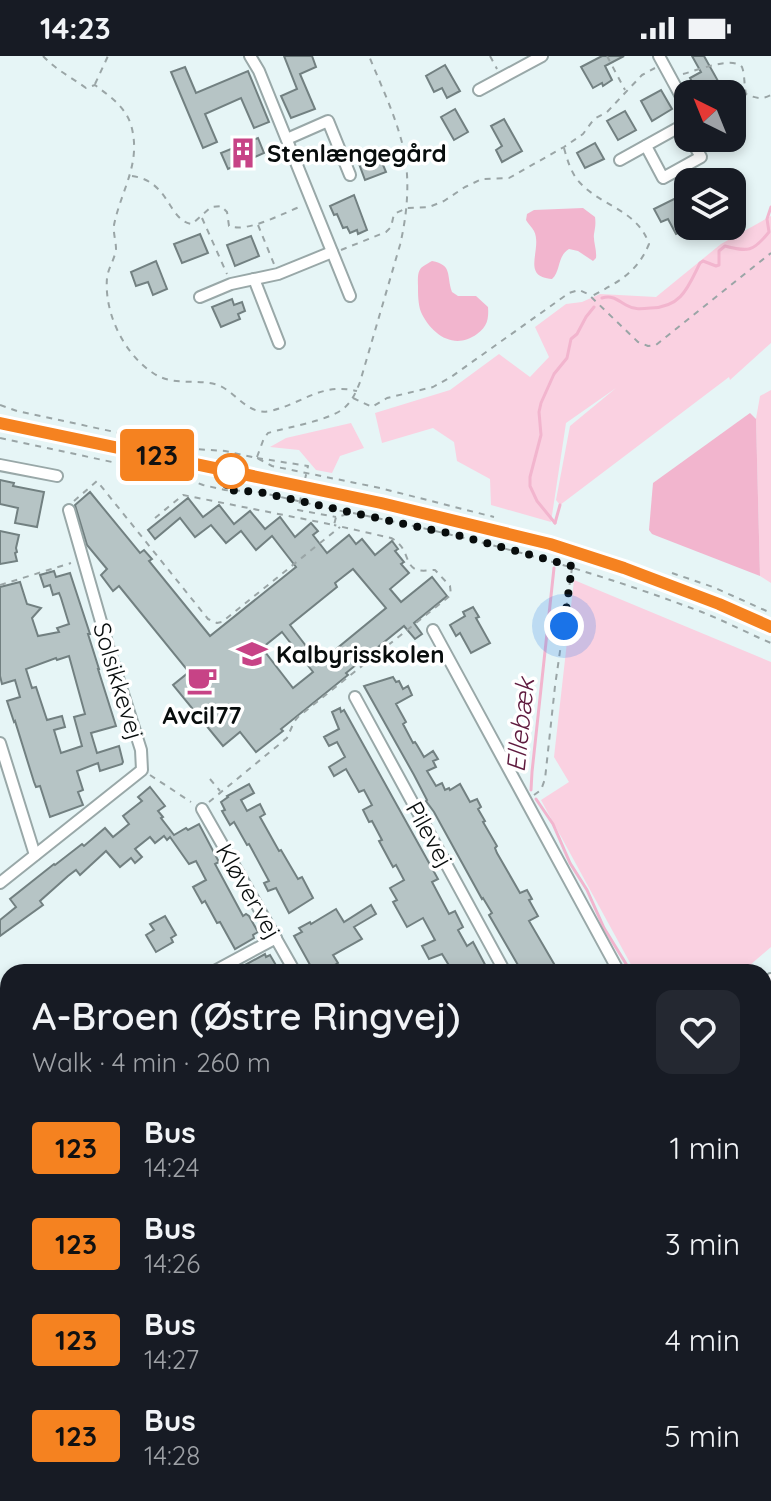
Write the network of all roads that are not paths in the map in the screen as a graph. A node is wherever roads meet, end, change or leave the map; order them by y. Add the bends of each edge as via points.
1 (250, 56) edge
2 (542, 56) edge
3 (661, 60) edge
4 (674, 84) edge
5 (479, 90) dead end
6 (674, 136) edge
7 (287, 139) junction
8 (646, 146) junction
9 (698, 152) edge
10 (620, 160) dead end
11 (350, 175) dead end
12 (332, 252) junction
13 (254, 279) junction
14 (350, 296) dead end
15 (200, 297) dead end
16 (279, 343) dead end
17 (0, 423) edge
18 (0, 465) edge
19 (57, 476) dead end
20 (69, 510) road end
21 (771, 627) edge
22 (433, 630) dead end
23 (355, 697) dead end
24 (0, 743) edge
25 (202, 809) road end
26 (35, 855) junction
27 (0, 883) edge
28 (276, 938) junction
29 (228, 964) edge
30 (291, 964) edge
31 (501, 964) edge
32 (615, 964) edge

1 - 7 street
2 - 5 street
3 - 4 street
6 - 8 street
7 - 11 street via 328,121
7 - 12 street
8 - 9 street via 663,178 701,157
8 - 10 street
12 - 13 street
12 - 14 street
13 - 15 street
13 - 16 street
17 - 21 street via 550,544
18 - 19 street
20 - 26 street, Solsikkevej via 141,750 142,770
22 - 32 street
23 - 31 street, Pilevej
24 - 26 street
25 - 28 street, Kløvervej
26 - 27 street, Solsikkevej
28 - 29 street
28 - 30 street, Kløvervej

